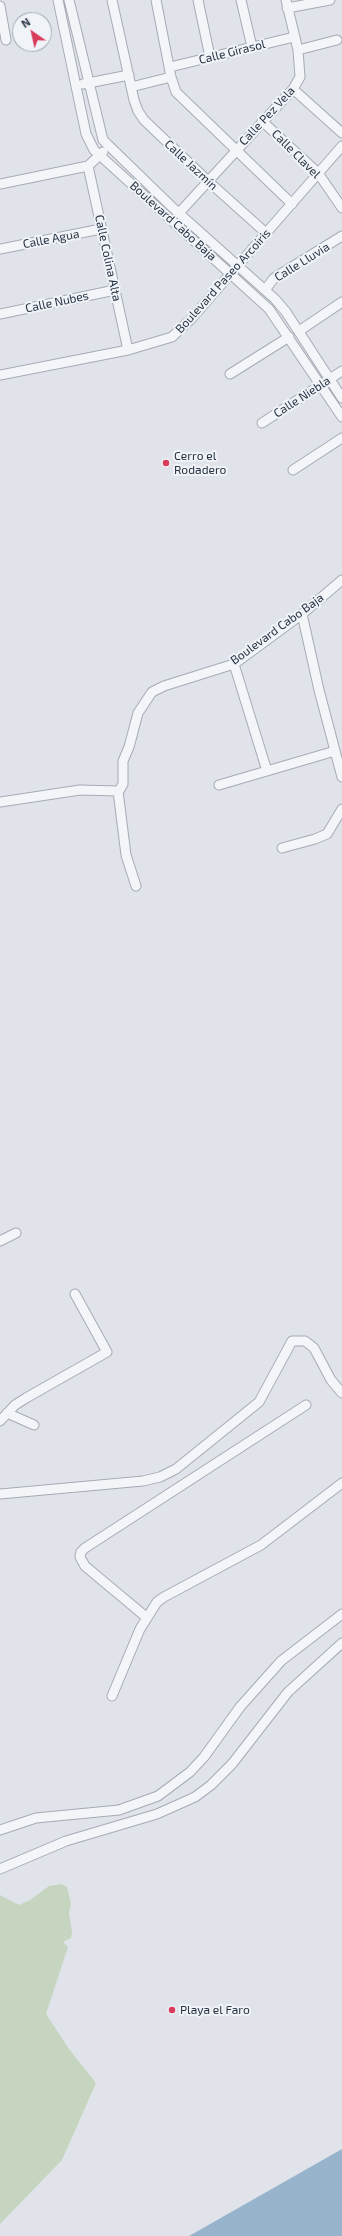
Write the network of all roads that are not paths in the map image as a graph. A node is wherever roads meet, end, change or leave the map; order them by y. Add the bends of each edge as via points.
1 (58, 0) edge
2 (69, 0) edge
3 (112, 0) edge
4 (156, 0) edge
5 (198, 0) edge
6 (241, 0) edge
7 (330, 0) edge
8 (286, 4) edge
9 (0, 6) edge
10 (294, 37) junction
11 (6, 40) dead end
12 (337, 40) dead end
13 (252, 47) junction
14 (298, 50) junction
15 (210, 58) junction
16 (170, 67) junction
17 (129, 75) junction
18 (171, 77) junction
19 (88, 83) junction
20 (78, 85) junction
21 (131, 87) junction
22 (293, 89) junction
23 (262, 121) junction
24 (342, 133) edge
25 (108, 146) junction
26 (342, 146) edge
27 (235, 150) junction
28 (100, 155) junction
29 (88, 166) junction
30 (318, 173) junction
31 (208, 181) junction
32 (0, 184) edge
33 (292, 204) junction
34 (342, 208) edge
35 (176, 210) junction
36 (164, 214) junction
37 (101, 229) junction
38 (266, 233) junction
39 (342, 236) edge
40 (0, 249) edge
41 (234, 270) junction
42 (115, 290) junction
43 (265, 290) junction
44 (342, 302) edge
45 (0, 314) edge
46 (299, 331) junction
47 (289, 337) junction
48 (128, 350) junction
49 (342, 371) edge
50 (230, 374) dead end
51 (0, 375) edge
52 (330, 379) junction
53 (321, 385) junction
54 (342, 398) edge
55 (342, 417) edge
56 (262, 423) dead end
57 (342, 438) edge
58 (293, 470) dead end
59 (342, 580) edge
60 (302, 614) junction
61 (234, 664) junction
62 (335, 751) junction
63 (267, 771) junction
64 (342, 777) edge
65 (219, 785) dead end
66 (118, 791) junction
67 (0, 802) edge
68 (342, 809) edge
69 (282, 848) dead end
70 (136, 886) dead end
71 (16, 1233) dead end
72 (0, 1242) edge
73 (75, 1294) dead end
74 (342, 1393) edge
75 (306, 1405) dead end
76 (7, 1413) junction
77 (0, 1421) edge
78 (34, 1425) dead end
79 (342, 1482) edge
80 (0, 1494) edge
81 (342, 1614) edge
82 (146, 1617) junction
83 (342, 1643) edge
84 (112, 1696) dead end
85 (0, 1830) edge
86 (0, 1869) edge

1 - 20 street, Boulevard Cabo Baja
2 - 19 street, Boulevard Cabo Baja
3 - 17 street, Calle Jazmín
4 - 16 street
5 - 15 street
6 - 13 street
7 - 8 street
8 - 10 street, Calle Pez Vela
9 - 11 street
10 - 13 street, Calle Girasol
10 - 14 street, Calle Pez Vela
12 - 14 street
13 - 15 street, Calle Girasol
14 - 22 street, Calle Pez Vela via 300,77
15 - 16 street, Calle Girasol
16 - 18 street
17 - 19 street
17 - 21 street, Calle Jazmín
18 - 21 street
18 - 27 street via 176,92
19 - 20 street
19 - 25 street, Boulevard Cabo Baja via 100,134
20 - 28 street, Boulevard Cabo Baja via 86,134
21 - 31 street, Calle Jazmín via 136,106 144,120
22 - 23 street, Calle Pez Vela
22 - 24 street
23 - 27 street, Calle Pez Vela
23 - 30 street, Calle Clavel
25 - 28 street
25 - 35 street, Boulevard Cabo Baja
26 - 30 street, Boulevard Paseo Arcoiris
27 - 31 street, Calle Pez Vela
27 - 33 street
28 - 29 street
28 - 36 street, Boulevard Cabo Baja
29 - 32 street
29 - 37 street, Calle Colina Alta
30 - 33 street, Boulevard Paseo Arcoiris
30 - 34 street, Calle Clavel
31 - 35 street, Calle Pez Vela
31 - 38 street, Calle Jazmín
33 - 38 street, Boulevard Paseo Arcoiris
35 - 36 street, Calle Pez Vela
35 - 41 street, Boulevard Cabo Baja
36 - 41 street, Boulevard Cabo Baja
37 - 40 street, Calle Agua
37 - 42 street, Calle Colina Alta
38 - 41 street, Boulevard Paseo Arcoiris
39 - 43 street, Calle Lluvia via 274,278
41 - 43 street, Boulevard Cabo Baja
41 - 47 street, Boulevard Cabo Baja via 269,309
41 - 48 street, Boulevard Paseo Arcoiris via 172,337
42 - 45 street, Calle Nubes
42 - 48 street, Calle Colina Alta
43 - 46 street, Boulevard Cabo Baja via 283,308
44 - 46 street
46 - 52 street, Boulevard Cabo Baja
47 - 50 street
47 - 53 street, Boulevard Cabo Baja
48 - 51 street, Boulevard Paseo Arcoiris
49 - 52 street, Calle Niebla
52 - 53 street, Calle Niebla
52 - 54 street, Boulevard Cabo Baja
53 - 55 street, Boulevard Cabo Baja
53 - 56 street, Calle Niebla
57 - 58 street
59 - 60 street, Boulevard Cabo Baja
60 - 61 street, Boulevard Cabo Baja
60 - 62 street via 318,690
61 - 63 street
61 - 66 street, Boulevard Cabo Baja via 152,692 138,713 123,760 122,788
62 - 63 street
62 - 64 street
63 - 65 street
66 - 67 street via 80,790
66 - 70 street via 126,855
68 - 69 street via 327,834
71 - 72 street
73 - 76 street via 107,1352 26,1398
74 - 80 street via 330,1380 314,1348 305,1341 292,1340 259,1402 176,1469 160,1477 143,1481
75 - 82 street via 81,1552 85,1566
76 - 77 street
76 - 78 street
79 - 82 street via 260,1545 164,1596
81 - 85 street via 281,1661 240,1707 204,1757 190,1772 158,1796 119,1810 42,1817
82 - 84 street
83 - 86 street via 288,1692 232,1764 200,1793 157,1814 66,1841

